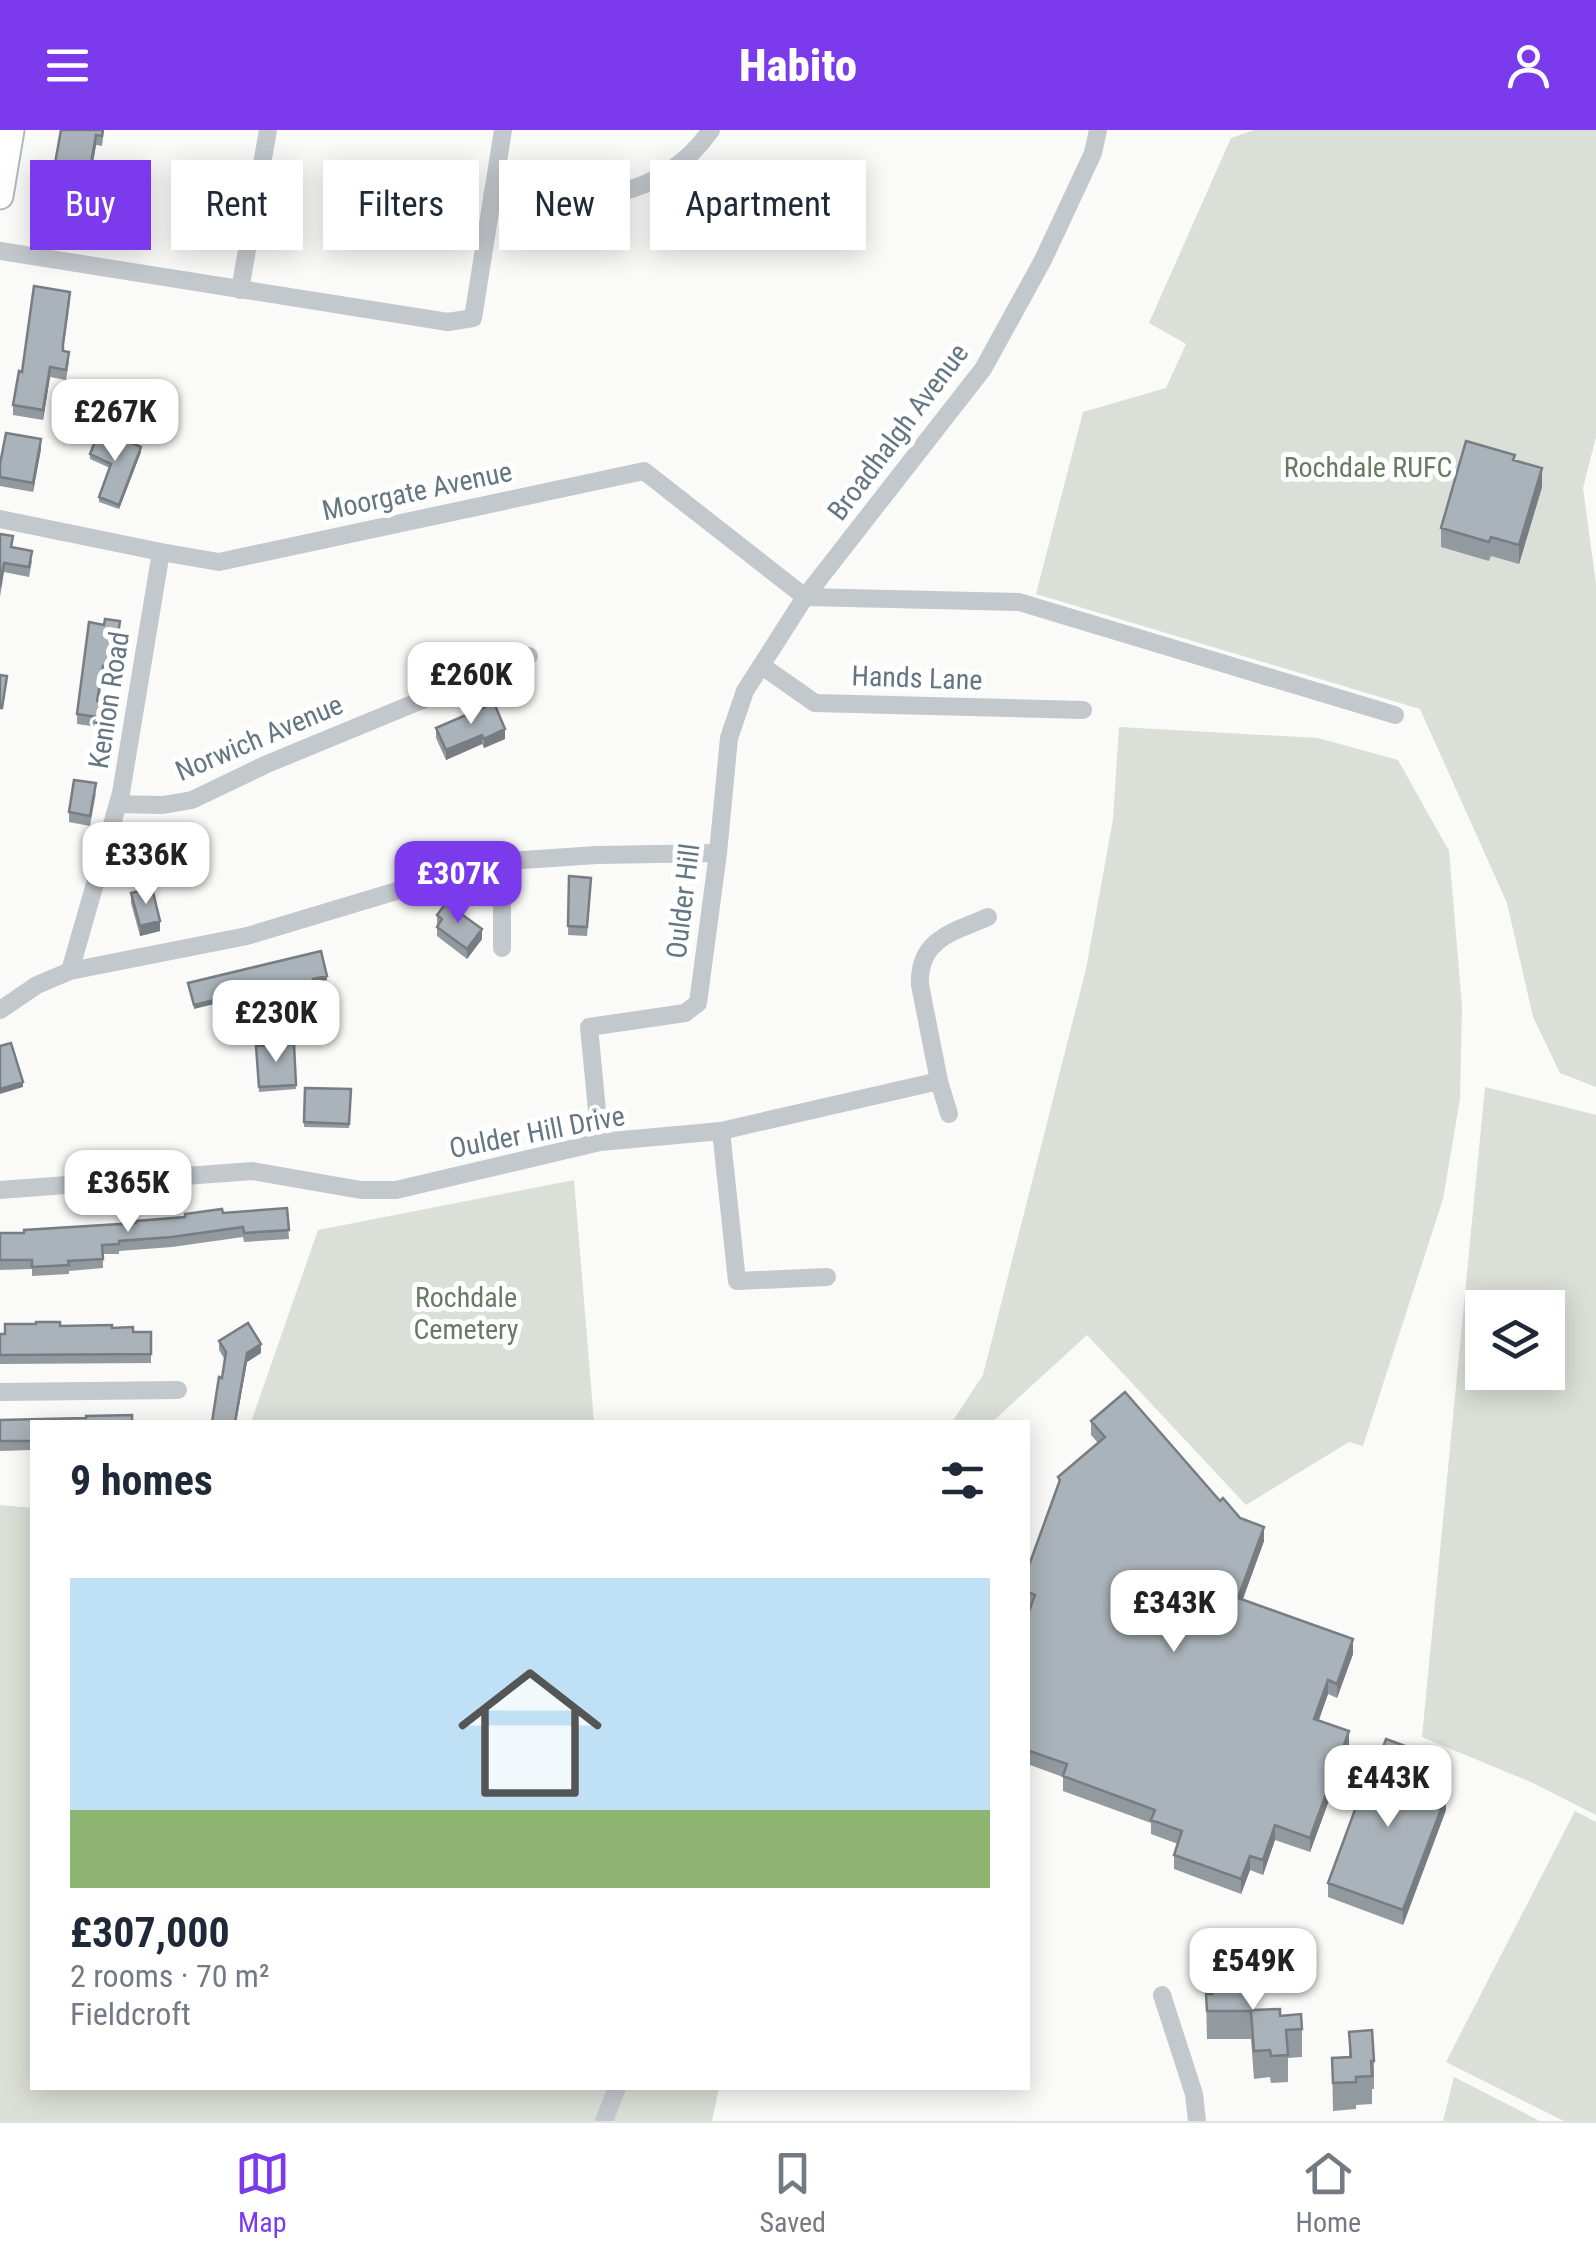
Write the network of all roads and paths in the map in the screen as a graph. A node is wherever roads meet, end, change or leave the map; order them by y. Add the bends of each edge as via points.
1 (10, 130) edge
2 (268, 130) edge
3 (503, 130) edge
4 (711, 130) edge
5 (1098, 130) edge
6 (0, 196) edge
7 (492, 196) junction
8 (0, 251) edge
9 (240, 290) junction
10 (0, 518) edge
11 (161, 552) junction
12 (806, 597) junction
13 (528, 656) dead end
14 (762, 666) junction
15 (1083, 710) dead end
16 (1396, 715) dead end
17 (118, 804) junction
18 (718, 853) junction
19 (502, 861) junction
20 (988, 917) dead end
21 (502, 948) dead end
22 (70, 971) junction
23 (0, 1010) edge
24 (939, 1081) junction
25 (949, 1114) dead end
26 (721, 1131) junction
27 (600, 1142) junction
28 (0, 1190) edge
29 (827, 1278) dead end
30 (178, 1390) dead end
31 (0, 1392) edge
32 (1162, 1995) dead end
33 (616, 2090) edge
34 (604, 2121) edge
35 (1197, 2121) edge

1 - 6 main road
2 - 9 street
3 - 7 street
4 - 7 street via 667,173 628,190 582,200
5 - 12 street, Broadhalgh Avenue via 1043,260 983,369
7 - 9 street via 474,318 448,322
8 - 9 street
10 - 11 street, Moorgate Avenue
11 - 12 street, Moorgate Avenue via 219,562 644,471
11 - 17 street, Kenion Road
12 - 14 street, Oulder Hill
12 - 16 street via 1019,602
13 - 17 street, Norwich Avenue via 192,800
14 - 15 street, Hands Lane via 815,703
14 - 18 street, Oulder Hill via 728,738
17 - 22 street, Kenion Road
18 - 19 street
18 - 27 street, Oulder Hill via 698,1003 685,1013 589,1027
19 - 21 street
19 - 22 street via 248,936
20 - 24 street via 937,941 920,970
22 - 23 street
24 - 25 street
24 - 26 street, Oulder Hill Drive
26 - 27 street, Oulder Hill Drive
26 - 29 street via 737,1281
27 - 28 street, Oulder Hill Drive via 396,1190 252,1172
30 - 31 street
32 - 35 street
33 - 34 street

